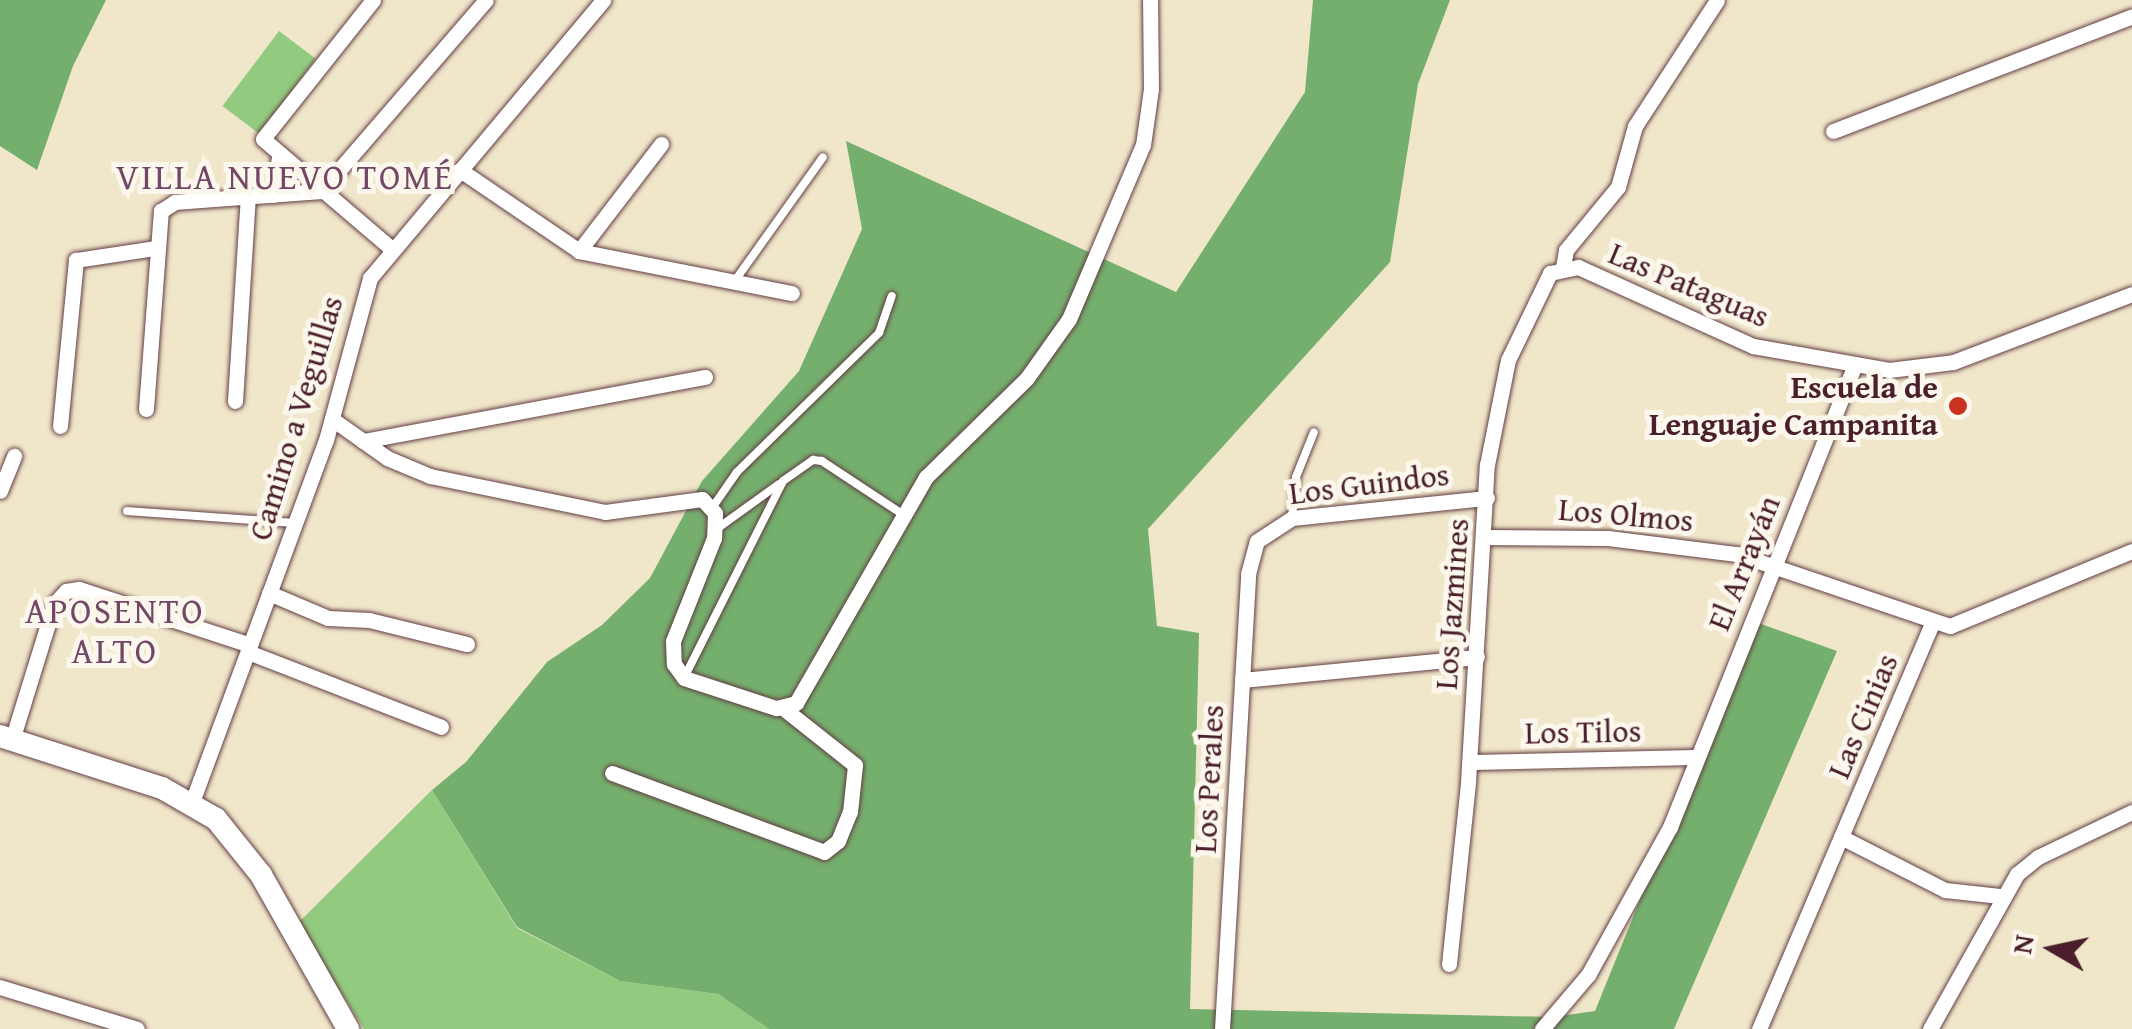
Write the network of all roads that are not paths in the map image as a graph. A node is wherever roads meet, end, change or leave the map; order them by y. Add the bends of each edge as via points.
1 (374, 0) edge
2 (486, 0) edge
3 (603, 0) edge
4 (1150, 0) edge
5 (1717, 0) edge
6 (2132, 16) edge
7 (1833, 132) dead end
8 (661, 144) dead end
9 (278, 156) junction
10 (824, 157) dead end
11 (460, 170) junction
12 (321, 191) junction
13 (273, 195) junction
14 (248, 197) junction
15 (155, 248) junction
16 (392, 249) junction
17 (579, 251) junction
18 (1562, 266) junction
19 (734, 282) junction
20 (792, 293) dead end
21 (2132, 294) edge
22 (892, 296) dead end
23 (1854, 367) junction
24 (705, 377) dead end
25 (235, 400) dead end
26 (146, 409) dead end
27 (332, 419) junction
28 (60, 426) dead end
29 (1314, 432) dead end
30 (362, 441) junction
31 (14, 456) dead end
32 (783, 481) junction
33 (0, 491) edge
34 (1486, 498) junction
35 (712, 508) junction
36 (127, 511) dead end
37 (902, 514) junction
38 (1292, 518) junction
39 (295, 523) junction
40 (715, 530) junction
41 (1262, 534) joint
42 (1483, 537) junction
43 (2132, 550) edge
44 (1773, 563) junction
45 (269, 593) junction
46 (1932, 623) junction
47 (467, 644) dead end
48 (249, 648) junction
49 (1477, 657) junction
50 (684, 678) junction
51 (1242, 680) junction
52 (783, 708) junction
53 (441, 727) dead end
54 (6, 738) edge
55 (1697, 757) junction
56 (1470, 762) junction
57 (612, 773) dead end
58 (192, 802) junction
59 (2132, 812) edge
60 (1841, 837) junction
61 (2000, 896) junction
62 (1449, 964) dead end
63 (0, 987) edge
64 (339, 1026) edge
65 (137, 1029) edge
66 (1222, 1029) edge
67 (1542, 1029) edge
68 (1759, 1029) edge
69 (1930, 1029) edge

1 - 9 street via 264,132 264,142
2 - 12 street
3 - 11 street, Camino a Veguillas
4 - 37 street via 1143,145 1069,318 1026,378 937,462
5 - 18 street, Los Jazmines via 1635,126 1618,187 1566,250
6 - 7 street
8 - 17 street
9 - 12 street
9 - 13 street
10 - 19 lane
11 - 16 street, Camino a Veguillas
11 - 17 street
12 - 13 street
12 - 16 street
13 - 14 street
14 - 15 street via 170,204 158,218
14 - 25 street
15 - 26 street
15 - 28 street via 78,257
16 - 27 street, Camino a Veguillas via 360,303
17 - 19 street
18 - 23 street, Las Pataguas via 1585,270 1740,342
18 - 34 street, Los Jazmines via 1545,279 1508,360
19 - 20 street
21 - 23 street via 1953,362 1906,370
22 - 35 lane via 879,333 737,472
23 - 44 street, El Arrayán
24 - 30 street
27 - 30 street
27 - 39 street, Camino a Veguillas
29 - 38 lane via 1296,477
30 - 35 street via 419,474 586,510 659,507 696,497
31 - 33 street
32 - 37 lane via 822,461
32 - 40 lane
32 - 50 lane
34 - 38 street, Los Guindos
34 - 42 street, Los Jazmines
35 - 40 street
36 - 39 lane
37 - 52 street via 805,693
38 - 41 street, Los Guindos
39 - 45 street, Camino a Veguillas
40 - 50 street via 673,641 674,664
41 - 51 street, Los Perales via 1248,574
42 - 44 street, Los Olmos via 1608,538
42 - 49 street, Los Jazmines
43 - 46 street, Las Cinias via 1969,622
44 - 46 street, Los Olmos
44 - 55 street, El Arrayán
45 - 47 street via 328,618 368,620
45 - 48 street, Camino a Veguillas
46 - 60 street, Las Cinias
48 - 53 street
48 - 54 street via 66,591 54,604
48 - 58 street, Camino a Veguillas
49 - 51 street
49 - 56 street, Los Jazmines
50 - 52 street
51 - 66 street, Los Perales
52 - 57 street via 856,764 850,812 838,841 824,852
54 - 58 street
55 - 56 street, Los Tilos
55 - 67 street, El Arrayán via 1670,828 1588,975
56 - 62 street, Los Jazmines
58 - 64 street via 253,863
59 - 61 street via 2038,857
60 - 61 street via 1944,890
60 - 68 street, Las Cinias
61 - 69 street
63 - 65 street

